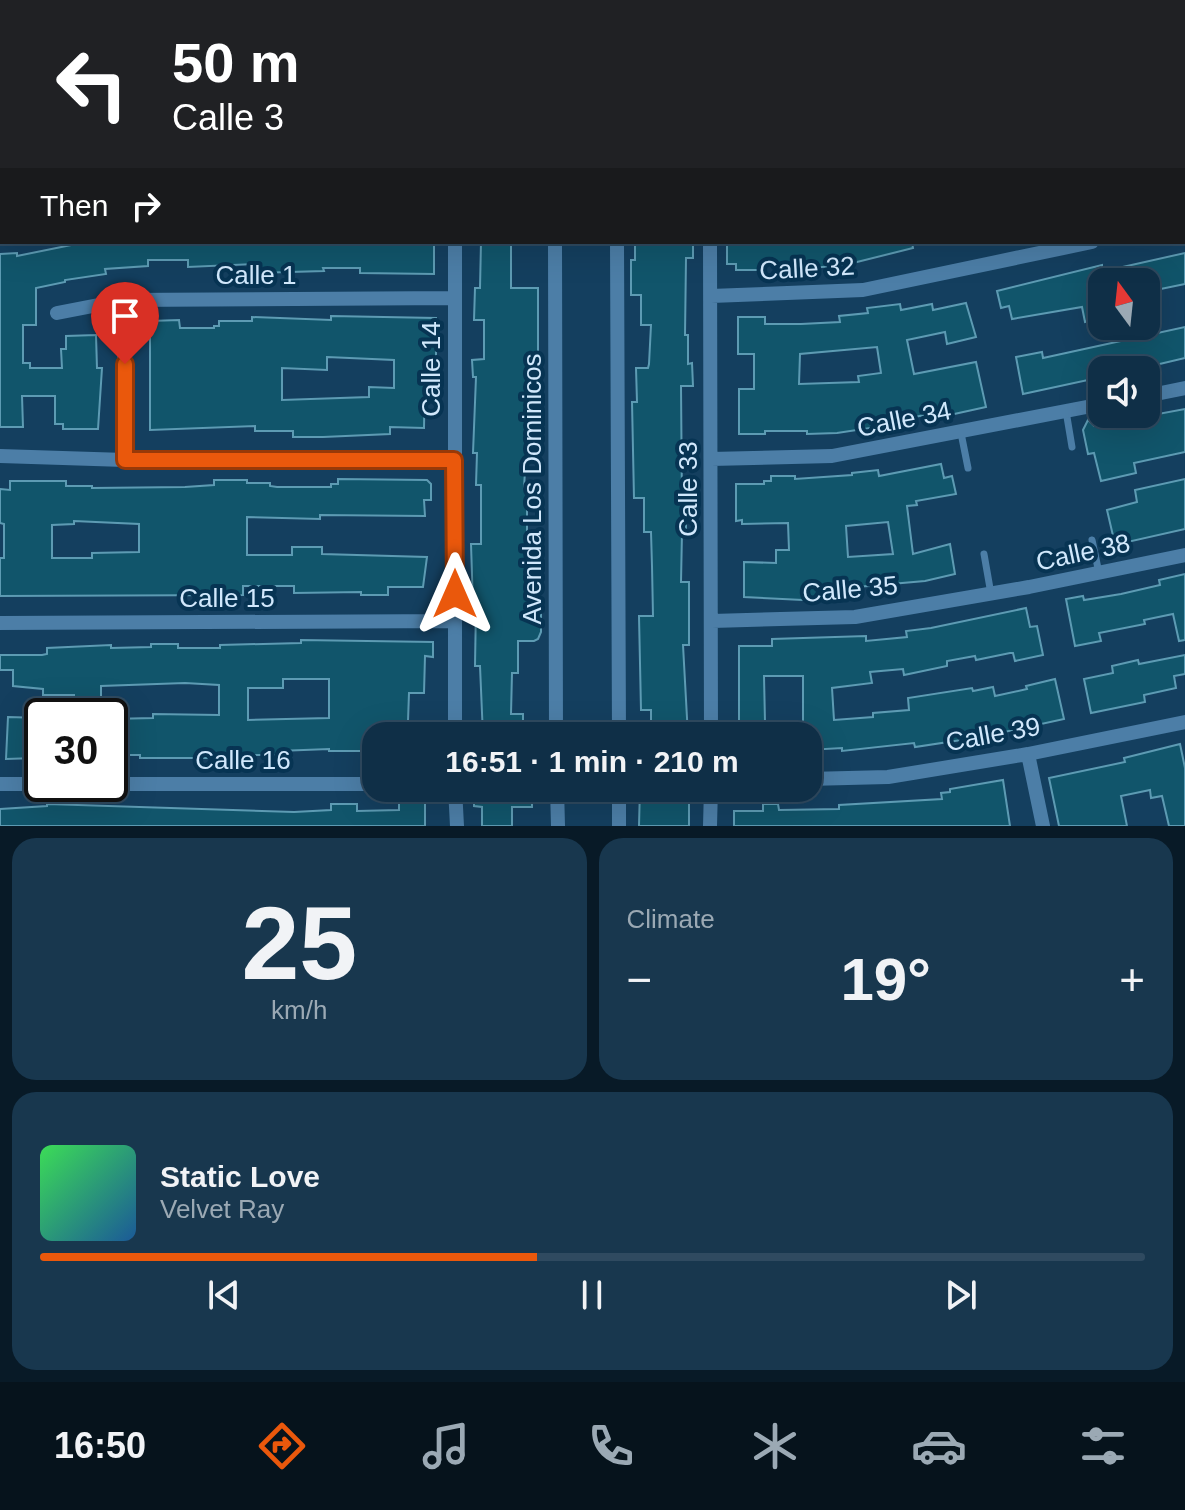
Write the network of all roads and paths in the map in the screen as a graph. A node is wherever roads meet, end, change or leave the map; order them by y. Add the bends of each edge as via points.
1 (455, 244) edge
2 (555, 244) edge
3 (617, 244) edge
4 (710, 244) edge
5 (1082, 244) edge
6 (711, 296) junction
7 (455, 298) junction
8 (124, 300) junction
9 (57, 313) dead end
10 (1185, 388) edge
11 (1160, 393) edge
12 (1088, 407) edge
13 (1066, 411) junction
14 (961, 433) junction
15 (1072, 447) dead end
16 (0, 456) edge
17 (711, 459) junction
18 (125, 460) junction
19 (454, 460) junction
20 (968, 468) dead end
21 (1092, 540) dead end
22 (984, 554) dead end
23 (1185, 555) edge
24 (1099, 573) junction
25 (991, 594) junction
26 (455, 621) junction
27 (712, 621) junction
28 (0, 623) edge
29 (455, 722) edge
30 (556, 722) edge
31 (619, 722) edge
32 (711, 722) edge
33 (1185, 722) edge
34 (1028, 754) junction
35 (822, 779) edge
36 (0, 784) edge
37 (24, 784) edge
38 (128, 784) edge
39 (362, 784) edge
40 (456, 802) edge
41 (557, 802) edge
42 (619, 802) edge
43 (711, 802) edge
44 (457, 826) edge
45 (558, 826) edge
46 (619, 826) edge
47 (710, 826) edge
48 (1043, 826) edge

1 - 7 street, Calle 14
2 - 30 street, Avenida Los Dominicos
3 - 31 street
4 - 6 street, Calle 33
5 - 6 street, Calle 32 via 863,290
6 - 17 street, Calle 33
7 - 8 street, Calle 1
7 - 19 street, Calle 14
8 - 9 street, Calle 1
8 - 18 street
10 - 11 street
12 - 13 street, Calle 34
13 - 14 street, Calle 34
13 - 15 lane
14 - 17 street, Calle 34 via 832,456
14 - 20 lane
16 - 18 street
17 - 27 street, Calle 33
18 - 19 street
19 - 26 street, Calle 14
21 - 24 lane
22 - 25 lane
23 - 24 street, Calle 38
24 - 25 street, Calle 38
25 - 27 street, Calle 35 via 855,617
26 - 28 street, Calle 15
26 - 29 street, Calle 14
27 - 32 street, Calle 33
33 - 34 street, Calle 39
34 - 35 street, Calle 39 via 888,777
34 - 48 street
36 - 37 street
38 - 39 street, Calle 16
40 - 44 street
41 - 45 street
42 - 46 street
43 - 47 street

